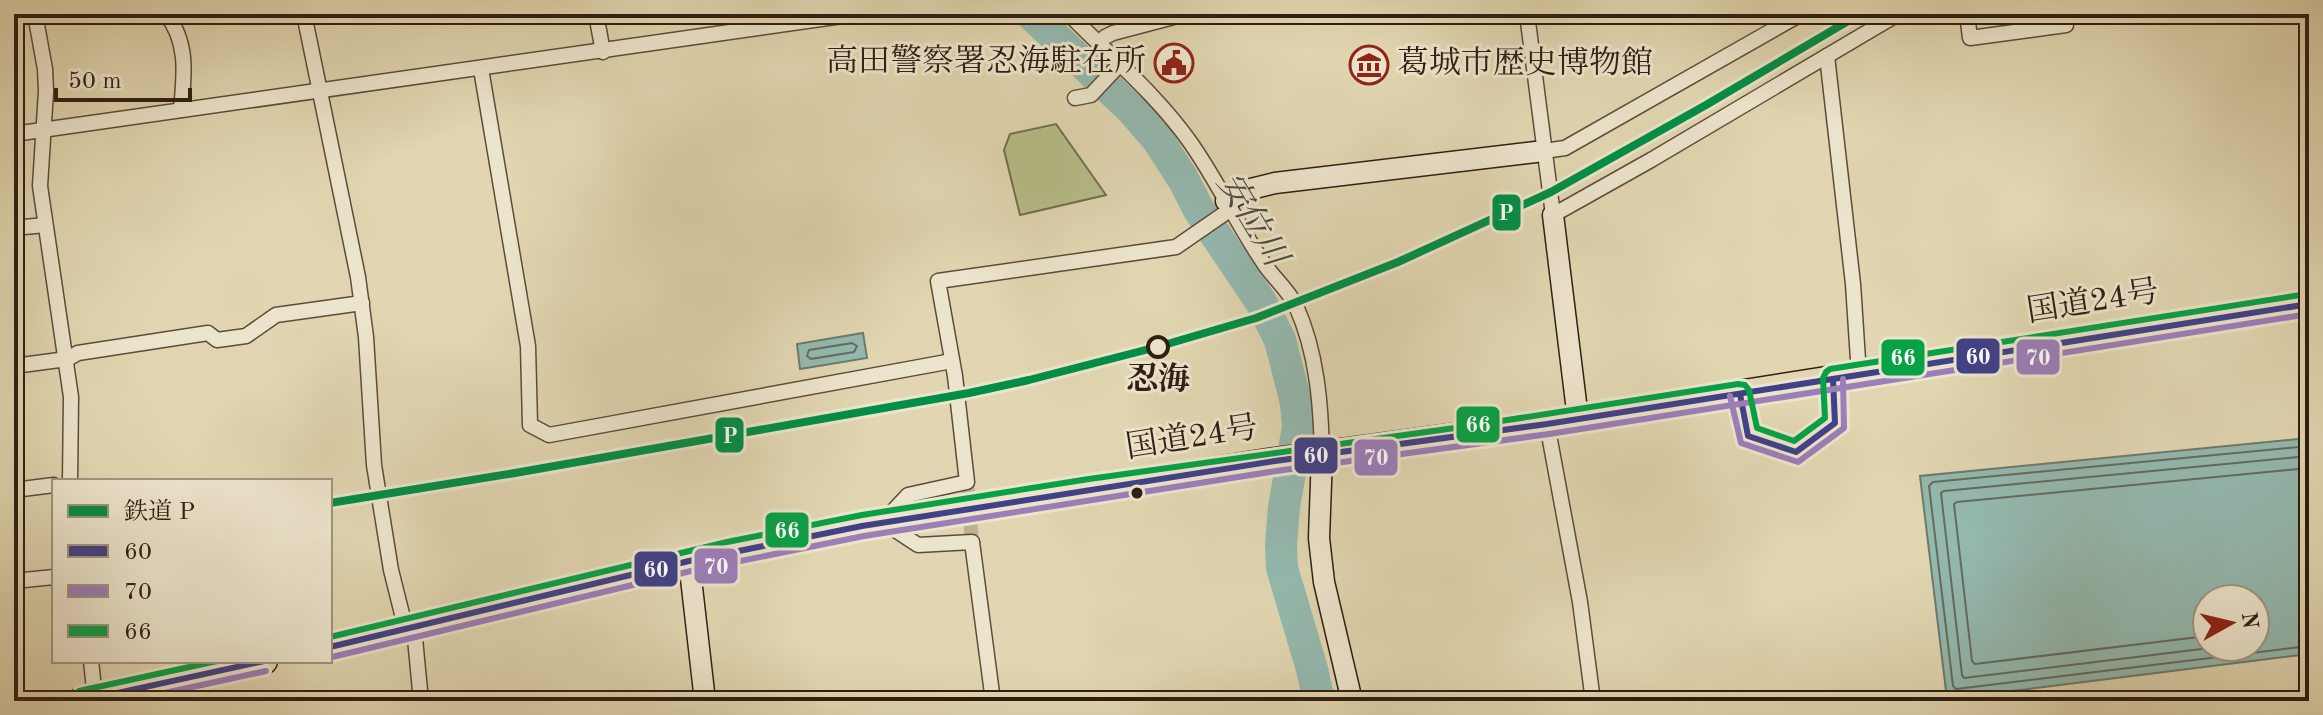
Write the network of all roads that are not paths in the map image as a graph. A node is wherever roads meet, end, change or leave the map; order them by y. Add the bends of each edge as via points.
1 (35, 14) edge
2 (166, 14) edge
3 (304, 14) edge
4 (596, 14) edge
5 (856, 14) edge
6 (1069, 14) edge
7 (1185, 14) edge
8 (1527, 14) edge
9 (1801, 14) edge
10 (1898, 14) edge
11 (1967, 14) edge
12 (2064, 14) edge
13 (1099, 44) junction
14 (603, 52) junction
15 (1827, 56) junction
16 (1117, 67) junction
17 (481, 69) junction
18 (320, 92) junction
19 (1075, 98) dead end
20 (181, 110) junction
21 (44, 130) junction
22 (14, 134) edge
23 (1544, 151) junction
24 (1227, 208) junction
25 (1553, 215) junction
26 (45, 225) junction
27 (14, 228) edge
28 (362, 303) junction
29 (2309, 304) edge
30 (67, 359) junction
31 (952, 361) junction
32 (14, 366) edge
33 (1859, 375) junction
34 (1578, 419) junction
35 (1547, 424) junction
36 (1316, 456) junction
37 (70, 479) edge
38 (52, 485) edge
39 (14, 490) edge
40 (883, 522) junction
41 (689, 561) junction
42 (52, 577) edge
43 (14, 581) edge
44 (410, 629) junction
45 (332, 647) edge
46 (91, 663) edge
47 (255, 663) edge
48 (88, 699) edge
49 (421, 701) edge
50 (705, 701) edge
51 (993, 701) edge
52 (1352, 701) edge
53 (1593, 701) edge

1 - 21 street via 45,69
2 - 20 street via 183,46
3 - 18 street
4 - 14 street
5 - 14 street
6 - 13 street
7 - 13 street via 1113,33
8 - 23 street
9 - 23 street via 1565,148
10 - 15 street
11 - 12 street via 1970,38 2066,25
13 - 16 street
14 - 17 street
15 - 25 street
15 - 33 street
16 - 19 street via 1093,93
16 - 24 street via 1149,92 1191,144
17 - 18 street
17 - 31 street via 528,346 530,425 549,435
18 - 20 street
18 - 28 street
20 - 21 street
21 - 22 street
21 - 26 street via 40,167
23 - 24 street via 1275,183 1247,190
23 - 25 street
24 - 31 street via 1176,247 938,281
24 - 36 street via 1287,292 1303,326 1319,396
25 - 34 street
26 - 27 street
26 - 30 street
28 - 30 street via 276,315 246,336 217,340 208,333
28 - 44 street via 374,465 391,570
29 - 33 highway, 国道24号
30 - 32 street
30 - 37 street
31 - 40 street via 967,482 908,495
33 - 34 highway, 国道24号
34 - 35 highway, 国道24号
35 - 36 highway, 国道24号
35 - 53 street
36 - 40 highway, 国道24号
36 - 52 street via 1324,582
38 - 39 street
40 - 41 highway, 国道24号
40 - 51 street via 918,545 972,542
41 - 44 highway, 国道24号
41 - 50 street
42 - 43 street
44 - 45 highway, 国道24号
44 - 49 street
46 - 48 street
47 - 48 highway

